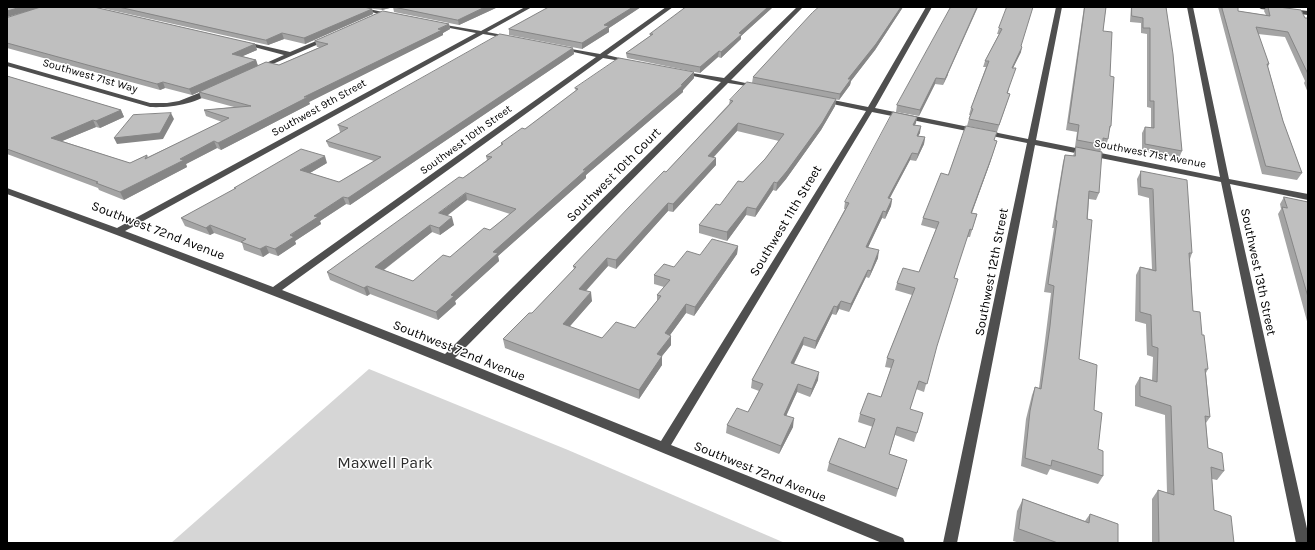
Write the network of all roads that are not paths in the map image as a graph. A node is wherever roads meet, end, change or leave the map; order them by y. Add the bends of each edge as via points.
1 (352, 7) edge
2 (398, 7) edge
3 (530, 7) edge
4 (670, 7) edge
5 (800, 7) edge
6 (929, 7) edge
7 (1059, 7) edge
8 (1190, 7) edge
9 (1261, 7) edge
10 (384, 13) junction
11 (1308, 13) edge
12 (399, 16) edge
13 (370, 20) edge
14 (429, 22) edge
15 (482, 33) junction
16 (334, 35) edge
17 (520, 40) edge
18 (236, 42) edge
19 (557, 47) edge
20 (290, 54) junction
21 (602, 56) junction
22 (7, 64) edge
23 (641, 64) edge
24 (256, 70) edge
25 (672, 70) edge
26 (727, 81) junction
27 (215, 88) edge
28 (764, 89) edge
29 (817, 99) edge
30 (870, 110) junction
31 (1032, 142) junction
32 (1225, 181) junction
33 (7, 190) edge
34 (1308, 197) edge
35 (119, 231) junction
36 (274, 291) junction
37 (446, 360) junction
38 (663, 448) junction
39 (898, 543) edge
40 (950, 543) edge
41 (1303, 543) edge

1 - 10 street
2 - 10 street
3 - 15 street, Southwest 9th Street
4 - 21 street, Southwest 10th Street
5 - 26 street, Southwest 10th Court
6 - 30 street, Southwest 11th Street
7 - 31 street, Southwest 12th Street
8 - 32 street, Southwest 13th Street
9 - 11 street
10 - 12 street
10 - 13 street
14 - 15 street
15 - 17 street
15 - 35 street, Southwest 9th Street
16 - 20 street
18 - 20 street
19 - 21 street
20 - 24 street
21 - 23 street
21 - 36 street, Southwest 10th Street
22 - 27 street, Southwest 71st Way via 150,105 167,106 187,101
25 - 26 street
26 - 28 street
26 - 37 street, Southwest 10th Court
29 - 30 street, Southwest 71st Avenue
30 - 31 street, Southwest 71st Avenue
30 - 38 street, Southwest 11th Street
31 - 32 street, Southwest 71st Avenue
31 - 40 street, Southwest 12th Street
32 - 34 street, Southwest 71st Avenue
32 - 41 street, Southwest 13th Street
33 - 35 street, Southwest 72nd Avenue
35 - 36 street, Southwest 72nd Avenue
36 - 37 street, Southwest 72nd Avenue
37 - 38 street, Southwest 72nd Avenue
38 - 39 street, Southwest 72nd Avenue

